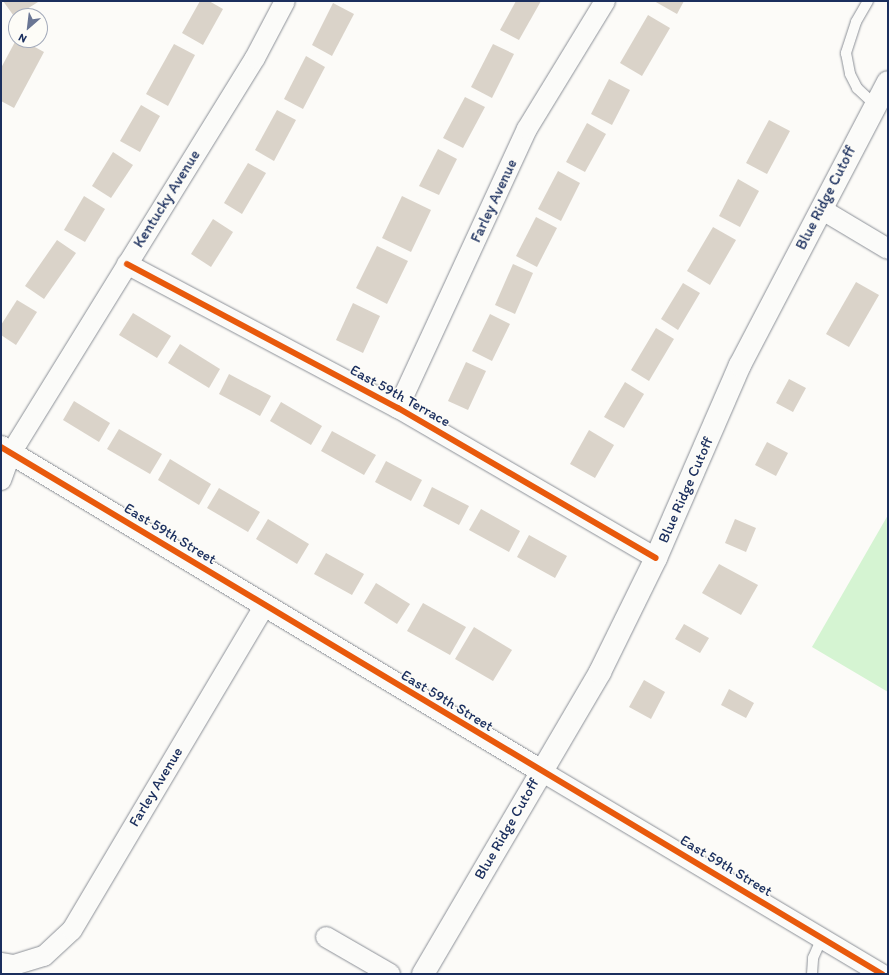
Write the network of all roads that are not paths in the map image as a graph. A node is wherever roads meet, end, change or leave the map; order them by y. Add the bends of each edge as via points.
1 (285, 1) edge
2 (604, 1) edge
3 (868, 1) edge
4 (888, 82) edge
5 (875, 105) junction
6 (821, 209) junction
7 (888, 249) edge
8 (126, 264) junction
9 (398, 408) junction
10 (6, 450) edge
11 (1, 480) edge
12 (656, 558) junction
13 (264, 606) junction
14 (541, 771) junction
15 (326, 937) dead end
16 (822, 938) junction
17 (1, 963) edge
18 (870, 971) edge
19 (390, 974) edge
20 (423, 974) edge
21 (812, 974) edge

1 - 8 street, Kentucky Avenue via 255,58
2 - 9 street, Farley Avenue via 527,129
3 - 5 lane via 856,22 846,53 850,74 857,88
4 - 5 main road, Blue Ridge Cutoff
5 - 6 main road, Blue Ridge Cutoff
6 - 7 street
6 - 12 main road, Blue Ridge Cutoff via 740,365
8 - 9 street, East 59th Terrace
8 - 10 street, Kentucky Avenue
9 - 12 street, East 59th Terrace
10 - 11 street, Kentucky Avenue
10 - 13 main road, East 59th Street
12 - 14 main road, Blue Ridge Cutoff via 600,672
13 - 14 main road, East 59th Street
13 - 17 street, Farley Avenue via 72,930 44,956 14,965
14 - 16 street, East 59th Street
14 - 20 main road, Blue Ridge Cutoff
15 - 19 street
16 - 18 street, East 59th Street
16 - 21 lane via 813,958

